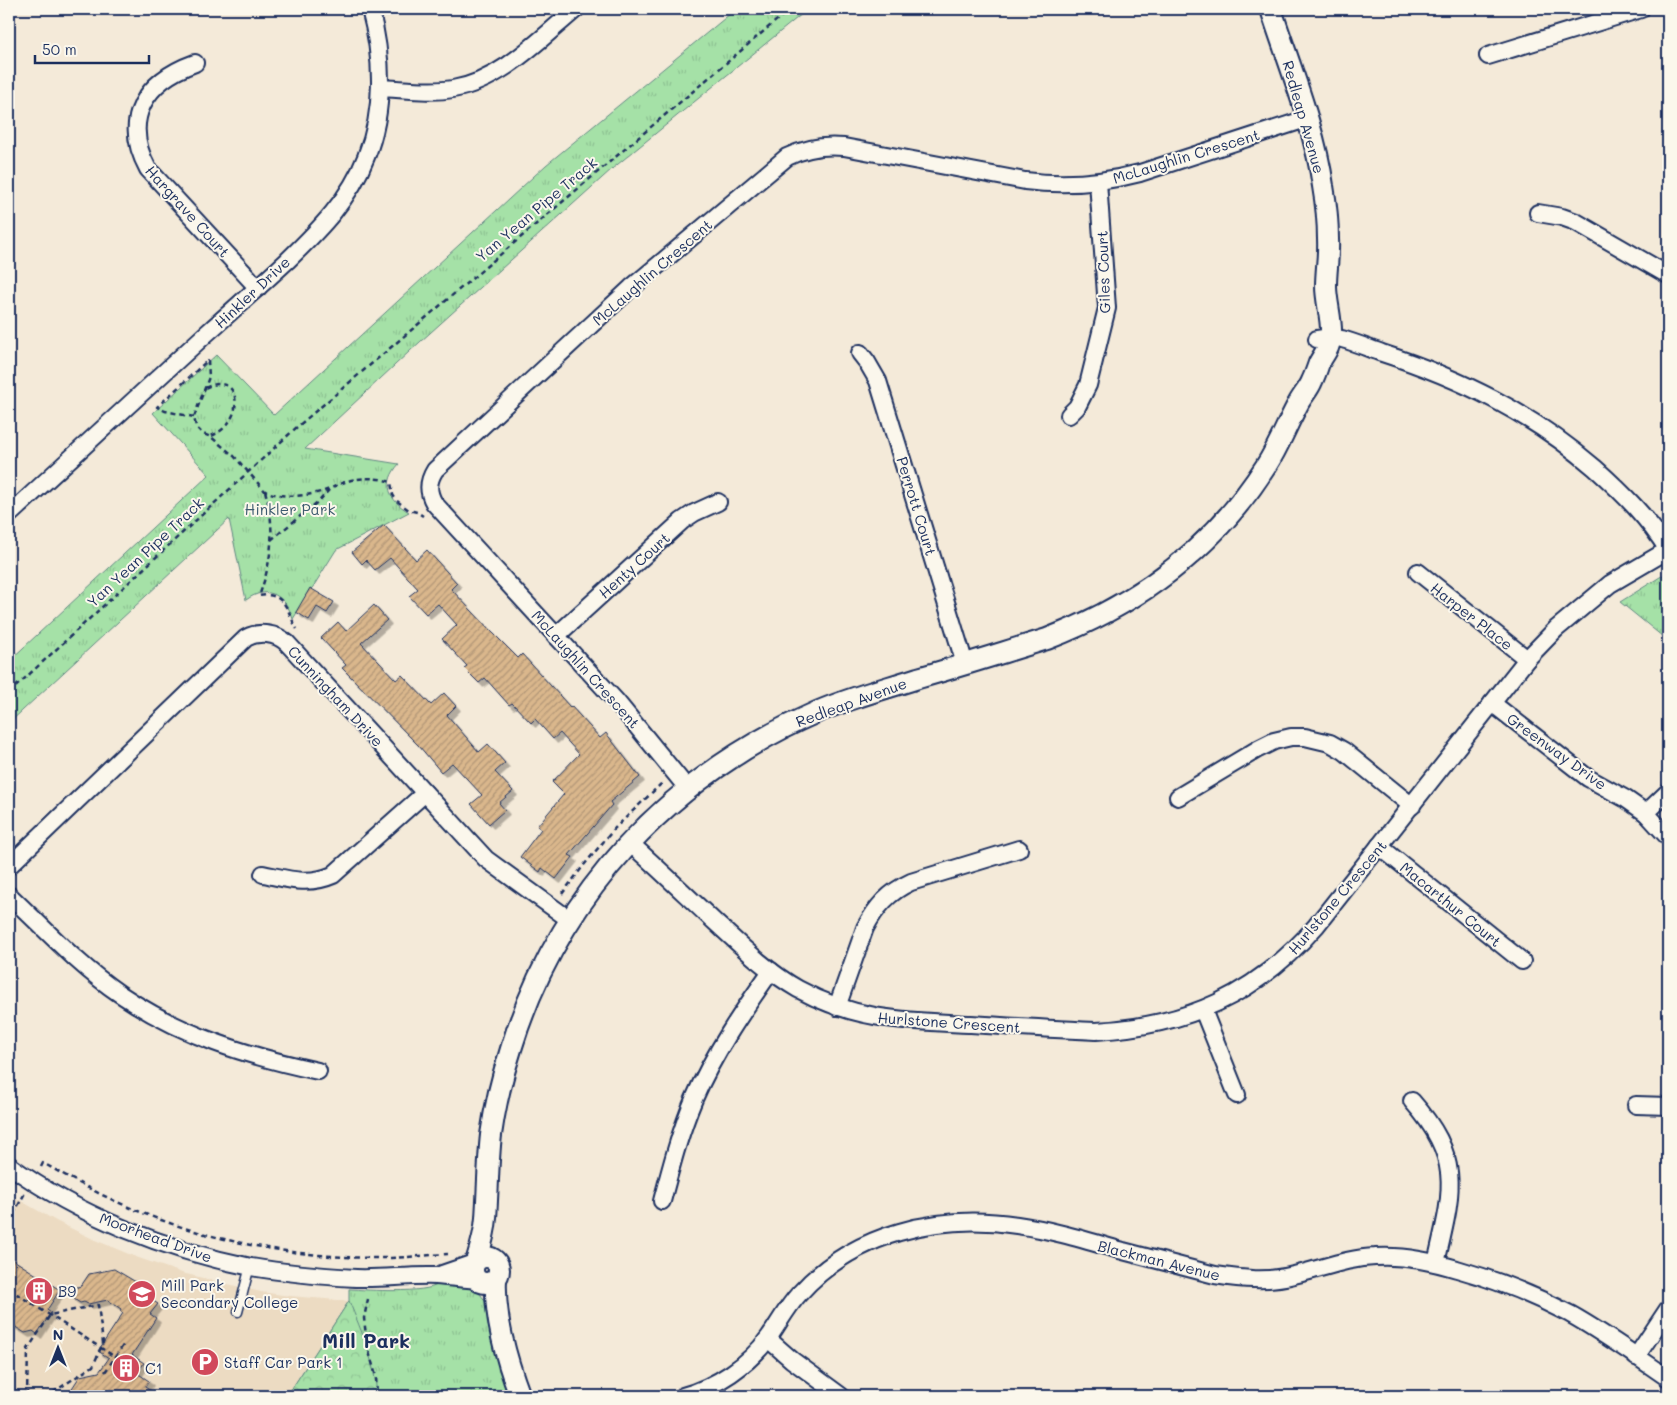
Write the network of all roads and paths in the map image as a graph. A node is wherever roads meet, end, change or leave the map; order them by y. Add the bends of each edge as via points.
1 (370, 9) edge
2 (576, 9) edge
3 (790, 9) edge
4 (1271, 9) edge
5 (1641, 9) edge
6 (1488, 56) dead end
7 (195, 63) dead end
8 (380, 88) junction
9 (1306, 119) junction
10 (1098, 182) junction
11 (1538, 213) dead end
12 (1668, 275) edge
13 (258, 288) junction
14 (1326, 340) junction
15 (860, 353) dead end
16 (204, 389) junction
17 (1069, 415) dead end
18 (194, 417) junction
19 (210, 437) junction
20 (248, 470) junction
21 (329, 490) junction
22 (265, 491) junction
23 (718, 502) dead end
24 (9, 515) edge
25 (427, 521) dead end
26 (271, 540) junction
27 (1668, 550) edge
28 (1418, 572) dead end
29 (302, 635) dead end
30 (556, 636) junction
31 (1527, 659) junction
32 (965, 664) junction
33 (9, 693) edge
34 (1492, 702) junction
35 (656, 777) dead end
36 (687, 788) junction
37 (1668, 792) edge
38 (425, 793) junction
39 (1178, 797) dead end
40 (1412, 806) junction
41 (1646, 813) junction
42 (1668, 837) edge
43 (630, 842) junction
44 (1379, 846) junction
45 (1019, 849) dead end
46 (9, 866) edge
47 (263, 874) dead end
48 (556, 889) dead end
49 (9, 895) edge
50 (570, 920) junction
51 (1522, 961) dead end
52 (771, 971) junction
53 (837, 1007) junction
54 (1203, 1010) junction
55 (318, 1071) dead end
56 (1237, 1095) dead end
57 (1412, 1101) dead end
58 (1636, 1105) dead end
59 (1668, 1106) edge
60 (9, 1165) edge
61 (33, 1180) junction
62 (662, 1201) dead end
63 (9, 1222) edge
64 (1436, 1263) junction
65 (250, 1266) junction
66 (480, 1270) junction
67 (9, 1289) edge
68 (368, 1299) dead end
69 (1668, 1309) edge
70 (238, 1312) dead end
71 (50, 1315) junction
72 (768, 1339) junction
73 (124, 1344) dead end
74 (100, 1348) junction
75 (115, 1357) junction
76 (1636, 1357) junction
77 (105, 1372) dead end
78 (1668, 1378) edge
79 (26, 1396) edge
80 (35, 1396) edge
81 (377, 1396) edge
82 (520, 1396) edge
83 (683, 1396) edge
84 (841, 1396) edge

1 - 8 street, Hinkler Drive via 379,56
2 - 8 street via 501,71 485,79 453,89
3 - 20 path, Yan Yean Pipe Track
4 - 9 street, Redleap Avenue
5 - 6 street
7 - 13 street, Hargrave Court via 168,76 147,97 137,122 138,147 148,168
8 - 13 street, Hinkler Drive via 373,136 345,197 314,235
9 - 10 street, McLaughlin Crescent via 1140,173
9 - 14 street, Redleap Avenue via 1319,160 1327,214 1326,286 1319,309
10 - 17 street, Giles Court via 1107,308 1088,385
10 - 30 street, McLaughlin Crescent via 1026,181 831,146 811,148 787,157 631,288 430,476 429,491 434,503
11 - 12 street via 1576,222
13 - 24 street, Hinkler Drive
14 - 27 street via 1349,341 1424,367 1513,409 1547,430 1594,467 1635,506
14 - 32 street, Redleap Avenue via 1307,361 1298,405 1248,493 1226,520 1177,567 1122,605 1082,625
15 - 32 street, Perrott Court via 878,381
16 - 18 path
16 - 18 path via 209,377 208,360 157,407
16 - 19 path via 215,384 227,387 237,402 233,417
18 - 19 path via 199,431
19 - 20 path
20 - 22 path
20 - 33 path, Yan Yean Pipe Track
21 - 22 path via 280,495
21 - 25 path via 352,479 391,482 397,502
21 - 26 path
22 - 26 path
23 - 30 street, Henty Court via 682,521
26 - 29 path via 272,552 259,596 271,596 282,601
27 - 31 street, Hurlstone Crescent via 1610,584 1556,629
28 - 31 street, Harper Place
30 - 36 street, McLaughlin Crescent via 628,714
31 - 34 street, Hurlstone Crescent
32 - 36 street, Redleap Avenue via 819,711 753,744
34 - 40 street, Hurlstone Crescent
34 - 41 street, Greenway Drive via 1588,778
35 - 48 path via 661,784 615,828 562,894
36 - 43 street, Redleap Avenue
37 - 41 street
38 - 46 street, Cunningham Drive via 287,643 275,636 257,634 246,638
38 - 47 street via 333,876 310,882
38 - 50 street, Cunningham Drive via 486,859
39 - 40 street via 1266,745 1291,736 1305,736 1330,743 1344,752
40 - 44 street, Hurlstone Crescent
41 - 42 street, Greenway Drive
43 - 50 street, Redleap Avenue
43 - 52 street, Hurlstone Crescent
44 - 51 street, Macarthur Court
44 - 54 street, Hurlstone Crescent via 1286,959 1248,986
45 - 53 street via 911,882 889,895 865,928
49 - 55 street via 95,975 150,1013 189,1033 251,1056
50 - 66 street, Redleap Avenue via 548,957 521,1018 500,1087 491,1135
52 - 53 street, Hurlstone Crescent
52 - 62 street via 722,1044 694,1099
53 - 54 street, Hurlstone Crescent via 883,1018 1096,1031 1146,1026
54 - 56 street
57 - 64 street via 1435,1129 1448,1162 1450,1198
58 - 59 street
60 - 61 street, Moorhead Drive
61 - 63 path
61 - 65 street, Moorhead Drive via 96,1216 135,1232
61 - 66 path via 43,1163 125,1206 203,1234 244,1243 352,1257 461,1253
64 - 72 street, Blackman Avenue via 1374,1256 1337,1262 1275,1279 1236,1278 1046,1230 987,1222 934,1225 885,1236 848,1253 799,1294
64 - 76 street, Blackman Avenue via 1534,1296 1588,1325
65 - 66 street, Moorhead Drive via 357,1278 435,1276
65 - 70 lane
66 - 82 street, Redleap Avenue via 498,1317
67 - 71 path
68 - 81 path via 364,1318
69 - 76 street
71 - 74 path
71 - 74 path via 98,1305 103,1343
71 - 79 path via 28,1349
72 - 83 street, Blackman Avenue via 722,1380
72 - 84 street
73 - 75 path
74 - 75 path
74 - 80 path via 93,1366 52,1393
75 - 77 path
76 - 78 street, Blackman Avenue

